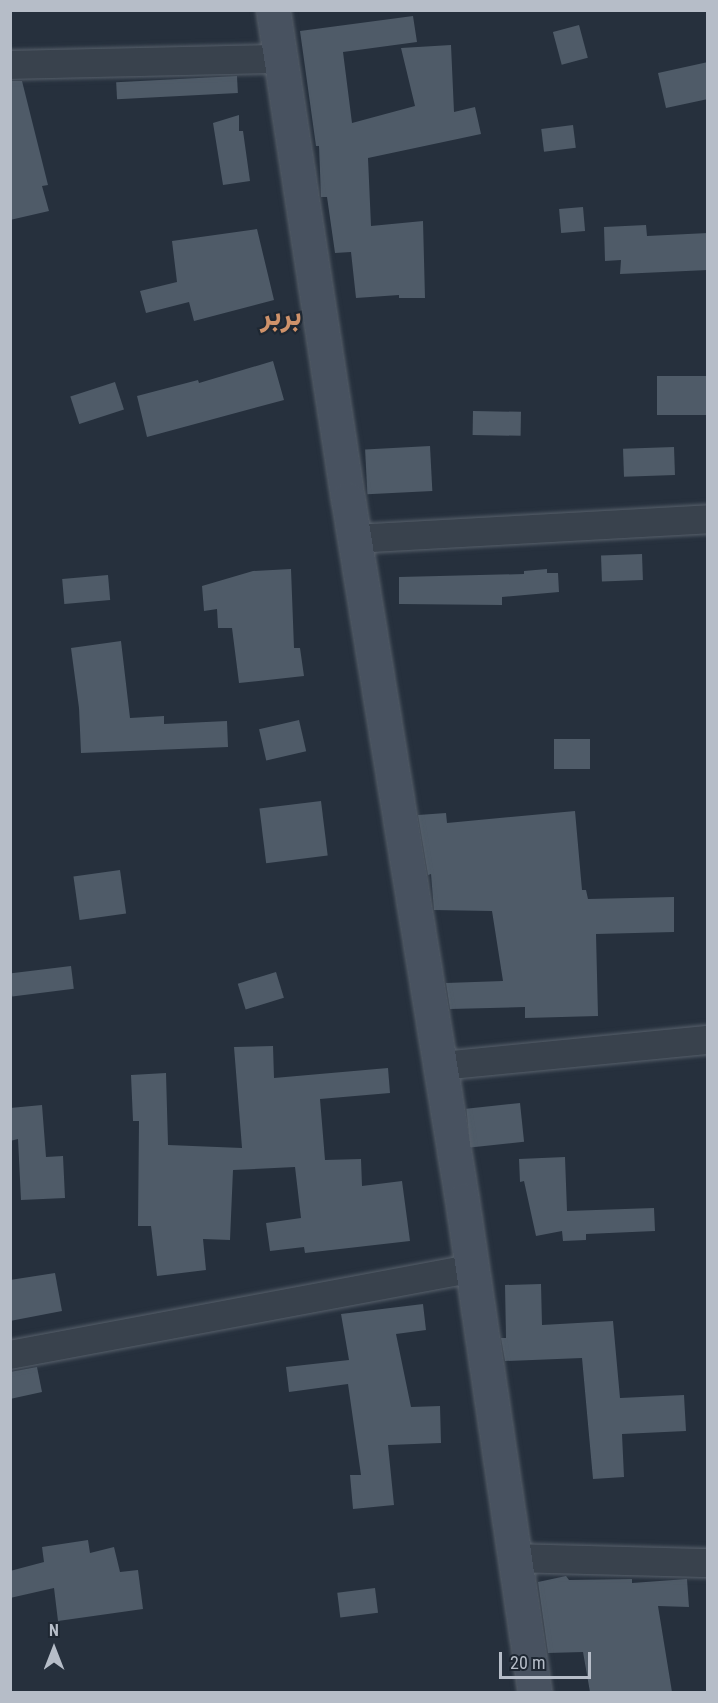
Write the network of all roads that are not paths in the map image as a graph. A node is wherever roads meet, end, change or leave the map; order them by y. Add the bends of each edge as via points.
1 (273, 10) edge
2 (281, 59) junction
3 (10, 65) edge
4 (708, 519) edge
5 (354, 538) junction
6 (708, 1041) edge
7 (441, 1066) junction
8 (472, 1268) junction
9 (10, 1354) edge
10 (515, 1558) junction
11 (708, 1563) edge
12 (535, 1692) edge

1 - 2 street
2 - 3 street
2 - 5 street
4 - 5 street
5 - 7 street
6 - 7 street
7 - 8 street
8 - 9 street
8 - 10 street
10 - 11 street
10 - 12 street

